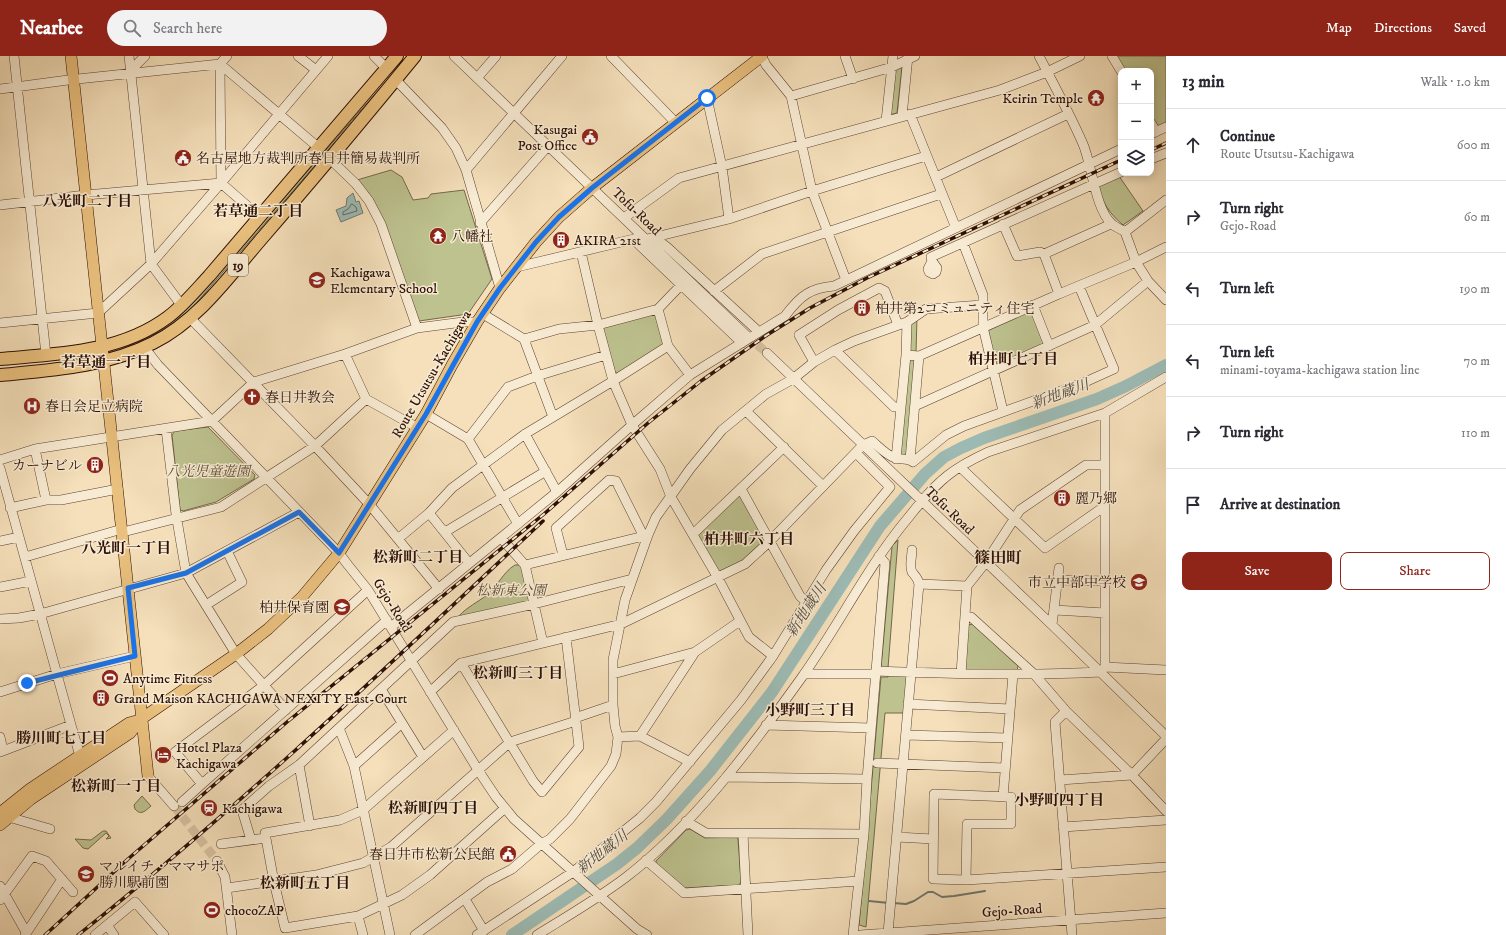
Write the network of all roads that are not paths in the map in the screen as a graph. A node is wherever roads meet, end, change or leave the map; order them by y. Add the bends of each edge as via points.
1 (14, 56) edge
2 (71, 56) edge
3 (129, 56) edge
4 (145, 56) edge
5 (226, 56) edge
6 (298, 56) edge
7 (328, 56) edge
8 (374, 56) edge
9 (397, 56) edge
10 (415, 56) edge
11 (454, 56) edge
12 (496, 56) edge
13 (562, 56) edge
14 (611, 56) edge
15 (762, 56) edge
16 (845, 56) edge
17 (893, 56) edge
18 (1039, 56) edge
19 (1080, 56) edge
20 (1112, 56) edge
21 (910, 57) edge
22 (220, 64) junction
23 (892, 67) junction
24 (386, 68) junction
25 (1119, 68) edge
26 (316, 70) junction
27 (1047, 72) junction
28 (131, 74) junction
29 (477, 78) junction
30 (73, 79) junction
31 (853, 79) junction
32 (396, 80) junction
33 (17, 87) junction
34 (0, 88) edge
35 (791, 96) junction
36 (707, 98) junction
37 (514, 113) junction
38 (1068, 114) junction
39 (278, 115) junction
40 (906, 115) junction
41 (886, 121) junction
42 (676, 123) junction
43 (1166, 127) edge
44 (1154, 133) edge
45 (802, 145) junction
46 (548, 146) junction
47 (319, 148) junction
48 (1118, 150) edge
49 (1166, 153) edge
50 (926, 156) junction
51 (1154, 158) edge
52 (330, 159) junction
53 (1090, 164) junction
54 (722, 167) junction
55 (466, 170) junction
56 (1118, 173) edge
57 (936, 177) junction
58 (221, 183) junction
59 (1095, 183) junction
60 (592, 188) junction
61 (143, 190) junction
62 (812, 191) junction
63 (942, 194) junction
64 (86, 195) junction
65 (1166, 200) edge
66 (29, 202) junction
67 (0, 205) edge
68 (260, 217) junction
69 (624, 218) junction
70 (729, 219) junction
71 (480, 222) junction
72 (1003, 224) junction
73 (1111, 224) junction
74 (956, 228) junction
75 (1125, 232) junction
76 (827, 233) junction
77 (649, 238) junction
78 (634, 240) junction
79 (963, 243) junction
80 (1166, 246) edge
81 (581, 252) junction
82 (1044, 254) junction
83 (932, 261) dead end
84 (1136, 262) junction
85 (150, 264) junction
86 (517, 266) junction
87 (846, 280) junction
88 (1148, 281) junction
89 (681, 285) junction
90 (1079, 286) junction
91 (500, 288) junction
92 (714, 291) junction
93 (1059, 294) junction
94 (1166, 300) edge
95 (982, 305) junction
96 (1033, 305) junction
97 (182, 306) junction
98 (658, 309) junction
99 (98, 313) junction
100 (191, 318) junction
101 (480, 318) junction
102 (42, 319) junction
103 (0, 323) edge
104 (903, 323) junction
105 (598, 325) junction
106 (1096, 325) junction
107 (983, 327) junction
108 (417, 328) junction
109 (758, 332) junction
110 (524, 339) junction
111 (745, 339) junction
112 (102, 346) junction
113 (668, 346) junction
114 (1049, 346) junction
115 (144, 348) junction
116 (835, 350) junction
117 (345, 354) junction
118 (767, 354) tunnel mouth
119 (46, 355) junction
120 (606, 355) junction
121 (906, 355) junction
122 (919, 356) junction
123 (0, 359) edge
124 (104, 361) junction
125 (814, 362) junction
126 (994, 371) junction
127 (0, 375) edge
128 (690, 375) junction
129 (537, 376) junction
130 (1166, 377) edge
131 (793, 379) junction
132 (613, 381) junction
133 (254, 382) junction
134 (366, 400) junction
135 (915, 406) junction
136 (900, 407) junction
137 (746, 411) junction
138 (1003, 411) junction
139 (1105, 413) junction
140 (426, 414) junction
141 (552, 417) junction
142 (212, 421) junction
143 (632, 425) junction
144 (418, 428) junction
145 (166, 429) junction
146 (525, 434) junction
147 (112, 437) junction
148 (468, 439) junction
149 (863, 445) junction
150 (316, 446) junction
151 (784, 447) junction
152 (36, 449) junction
153 (856, 453) junction
154 (896, 459) junction
155 (0, 460) edge
156 (910, 460) junction
157 (1105, 465) junction
158 (484, 466) junction
159 (960, 467) junction
160 (0, 468) edge
161 (546, 471) junction
162 (266, 478) junction
163 (823, 486) junction
164 (118, 489) junction
165 (741, 489) junction
166 (558, 492) junction
167 (503, 497) junction
168 (671, 497) junction
169 (46, 500) junction
170 (921, 501) junction
171 (6, 504) edge
172 (370, 505) junction
173 (1105, 506) junction
174 (299, 512) junction
175 (429, 513) junction
176 (177, 518) junction
177 (1014, 519) junction
178 (518, 524) junction
179 (122, 531) junction
180 (445, 532) junction
181 (693, 534) junction
182 (646, 535) junction
183 (19, 537) junction
184 (399, 538) junction
185 (500, 538) junction
186 (0, 541) edge
187 (770, 541) junction
188 (912, 550) dead end
189 (227, 551) junction
190 (339, 553) junction
191 (563, 555) junction
192 (879, 556) junction
193 (24, 557) junction
194 (986, 562) junction
195 (469, 563) junction
196 (525, 565) junction
197 (1059, 568) dead end
198 (186, 573) junction
199 (718, 578) junction
200 (632, 579) junction
201 (1058, 580) junction
202 (31, 581) junction
203 (1106, 581) junction
204 (919, 584) junction
205 (0, 586) edge
206 (967, 586) junction
207 (128, 588) junction
208 (440, 589) junction
209 (368, 590) junction
210 (806, 602) junction
211 (534, 604) junction
212 (206, 605) junction
213 (1055, 610) junction
214 (1105, 613) junction
215 (40, 614) junction
216 (966, 617) junction
217 (0, 618) edge
218 (740, 621) junction
219 (389, 624) junction
220 (621, 624) junction
221 (1052, 625) junction
222 (566, 638) junction
223 (543, 643) junction
224 (695, 652) junction
225 (236, 654) junction
226 (135, 656) junction
227 (773, 656) junction
228 (411, 661) junction
229 (461, 663) junction
230 (1103, 669) junction
231 (1166, 670) edge
232 (876, 672) junction
233 (911, 672) junction
234 (57, 674) junction
235 (613, 674) junction
236 (804, 674) junction
237 (961, 674) junction
238 (1013, 674) junction
239 (1034, 674) junction
240 (263, 686) junction
241 (381, 689) junction
242 (0, 692) edge
243 (430, 692) junction
244 (908, 704) junction
245 (613, 705) junction
246 (1010, 709) junction
247 (286, 710) junction
248 (1066, 711) junction
249 (141, 719) junction
250 (576, 720) junction
251 (402, 724) junction
252 (71, 725) junction
253 (766, 725) junction
254 (339, 728) junction
255 (871, 728) junction
256 (454, 730) junction
257 (906, 735) junction
258 (640, 736) junction
259 (1166, 736) edge
260 (0, 737) edge
261 (618, 737) junction
262 (1008, 738) junction
263 (1166, 739) edge
264 (510, 742) junction
265 (2, 751) edge
266 (423, 757) junction
267 (82, 760) junction
268 (690, 762) junction
269 (876, 763) dead end
270 (299, 765) junction
271 (903, 765) junction
272 (354, 766) junction
273 (1005, 768) junction
274 (478, 770) junction
275 (1132, 775) junction
276 (148, 776) joint
277 (726, 777) junction
278 (867, 779) junction
279 (1060, 780) junction
280 (202, 784) junction
281 (1003, 796) junction
282 (505, 808) junction
283 (363, 810) junction
284 (1166, 811) edge
285 (3, 815) edge
286 (1166, 820) edge
287 (686, 821) junction
288 (0, 825) edge
289 (310, 826) junction
290 (1063, 827) junction
291 (50, 829) dead end
292 (743, 833) junction
293 (864, 834) junction
294 (897, 837) junction
295 (266, 838) junction
296 (933, 839) junction
297 (251, 840) junction
298 (220, 844) dead end
299 (541, 844) junction
300 (373, 857) junction
301 (646, 860) junction
302 (218, 862) tunnel mouth
303 (1166, 867) edge
304 (576, 874) junction
305 (1068, 874) junction
306 (62, 879) junction
307 (966, 880) junction
308 (859, 881) junction
309 (274, 882) junction
310 (0, 886) edge
311 (227, 888) junction
312 (747, 889) junction
313 (73, 892) dead end
314 (597, 893) junction
315 (2, 897) edge
316 (464, 898) junction
317 (384, 905) junction
318 (1166, 913) edge
319 (358, 916) junction
320 (1071, 920) junction
321 (107, 925) junction
322 (286, 931) edge
323 (969, 931) edge
324 (481, 933) edge
325 (888, 933) junction
326 (25, 934) edge
327 (95, 935) edge
328 (114, 935) edge
329 (164, 935) edge
330 (232, 935) edge
331 (363, 935) edge
332 (390, 935) edge
333 (415, 935) edge
334 (537, 935) edge
335 (647, 935) edge
336 (748, 935) edge
337 (853, 935) edge
338 (860, 935) edge
339 (870, 935) edge
340 (1072, 935) edge

1 - 33 street
2 - 30 main road
3 - 28 street
4 - 28 street
5 - 22 street
6 - 26 street
7 - 26 street
8 - 24 street
9 - 24 highway, 19
10 - 32 highway, 19
11 - 29 street, Tofu-Road
12 - 29 street
13 - 37 street
14 - 42 street
15 - 35 street via 766,65
15 - 36 main road, Route Utsutsu-Kachigawa
16 - 31 street
17 - 23 street
18 - 27 street
19 - 27 street
20 - 25 street
21 - 23 street
21 - 40 street
22 - 28 street
22 - 39 street
22 - 58 street
23 - 31 street
23 - 41 street
24 - 47 highway, 19
26 - 39 street
27 - 38 street
27 - 40 street via 1000,90
28 - 30 street
28 - 61 street
29 - 37 street, Tofu-Road
30 - 33 street
30 - 64 main road
31 - 35 street
32 - 52 highway, 19
32 - 55 street via 442,128 456,148
33 - 34 street
33 - 66 street
35 - 45 street
36 - 42 main road, Route Utsutsu-Kachigawa
36 - 54 street
37 - 46 street, Tofu-Road
37 - 55 street
38 - 53 street via 1084,144
38 - 57 street
39 - 47 street
39 - 58 street
40 - 41 street
40 - 50 street
41 - 45 street
42 - 60 main road, Route Utsutsu-Kachigawa
43 - 44 street
45 - 54 street
45 - 62 street
46 - 60 street, Tofu-Road
46 - 71 street
47 - 68 highway, 19
48 - 53 street
49 - 51 street
50 - 57 street
50 - 62 street
52 - 100 highway, 19
52 - 108 street via 356,184 369,201 380,224
53 - 59 street
53 - 74 street
54 - 69 street via 679,178
54 - 70 street
55 - 71 street
56 - 59 street
57 - 63 street
58 - 61 street
58 - 68 street
58 - 85 street
59 - 72 street
59 - 73 street via 1098,199
60 - 69 street, Tofu-Road
60 - 86 main road, Route Utsutsu-Kachigawa via 559,217
61 - 64 street
61 - 85 street
62 - 70 street
62 - 76 street
63 - 74 street
63 - 76 street
64 - 66 street
64 - 99 main road
65 - 75 street
66 - 67 street
66 - 102 street
68 - 97 highway, 19
69 - 77 street, Tofu-Road
70 - 77 street
71 - 91 street
72 - 79 street
72 - 82 street via 1017,256 1040,252
73 - 75 street
73 - 82 street
74 - 87 street
75 - 84 street
76 - 87 street
76 - 92 street via 762,254
77 - 78 street
77 - 92 street
77 - 111 street, Tofu-Road
78 - 81 street
78 - 89 street
79 - 83 street via 931,257
79 - 95 street via 983,295
80 - 84 street
81 - 86 street
81 - 105 street
82 - 93 street
84 - 88 street
84 - 90 street
85 - 97 street
85 - 99 street
86 - 91 main road, Route Utsutsu-Kachigawa
87 - 109 street via 834,286 809,291 785,316
88 - 94 street
88 - 106 street
89 - 98 street
89 - 111 street
90 - 93 street
90 - 106 street
91 - 101 main road, Route Utsutsu-Kachigawa
92 - 109 street
93 - 96 street
95 - 104 street via 926,309
95 - 107 street
96 - 107 street
96 - 114 street
97 - 112 highway, 19 via 145,331
98 - 105 street
98 - 113 street
99 - 102 street
99 - 112 main road
100 - 115 highway, 19 via 169,335
100 - 133 street
101 - 108 street
101 - 110 street
101 - 140 main road, Route Utsutsu-Kachigawa
102 - 103 street
102 - 119 street
104 - 116 street
104 - 121 street
104 - 125 street via 885,291 879,288 799,335
105 - 110 street via 559,330
105 - 120 street
106 - 114 street
106 - 138 street via 1114,369 1083,383
107 - 122 street
107 - 126 street
108 - 117 street
109 - 111 street
110 - 129 street
111 - 128 street
112 - 119 highway, 19
112 - 124 main road
113 - 128 street
113 - 132 street
114 - 126 street
115 - 124 highway, 19
115 - 142 street, Gejo-Road
116 - 125 street
116 - 136 street via 894,407
117 - 133 street
117 - 134 street
118 - 131 street, Tofu-Road
119 - 123 highway, 19
120 - 129 street
120 - 132 street
121 - 122 street
121 - 136 street
122 - 135 street
124 - 127 highway, 19 via 70,368
124 - 147 main road
125 - 131 street
126 - 135 street
126 - 138 street
128 - 143 street
129 - 141 street
129 - 148 street via 508,387
130 - 139 street
131 - 137 street via 766,394
131 - 149 street, Tofu-Road
132 - 141 street
132 - 143 street
133 - 142 street
133 - 150 street
134 - 144 street
134 - 150 street
135 - 156 street
136 - 154 street
137 - 151 street
137 - 168 street via 722,430
138 - 156 street via 946,435 913,462
139 - 157 street
139 - 159 street via 988,452
140 - 144 main road, Route Utsutsu-Kachigawa
140 - 148 street
141 - 146 street
142 - 145 street
142 - 162 street, Gejo-Road
143 - 166 street
143 - 168 street via 660,469
144 - 172 main road, Route Utsutsu-Kachigawa
145 - 147 street
145 - 176 street
146 - 158 street
146 - 161 street
147 - 152 street
147 - 164 main road
148 - 158 street
149 - 153 street
149 - 154 street via 872,441
149 - 170 street, Tofu-Road
150 - 162 street
150 - 172 street
151 - 163 street
151 - 165 street
152 - 155 street
152 - 169 street
153 - 163 street
153 - 210 street via 890,487 854,531
154 - 156 street
157 - 173 street
157 - 177 street via 1086,465 1020,510
158 - 167 street
158 - 175 street via 452,488
159 - 170 street
159 - 177 street
160 - 171 street
161 - 166 street
161 - 167 street
162 - 174 street, Gejo-Road
162 - 176 street via 221,507
163 - 187 street
164 - 169 street via 61,500
164 - 179 main road
165 - 181 street
165 - 187 street
166 - 178 street
167 - 178 street
167 - 180 street
168 - 181 street
168 - 182 street
169 - 171 street
170 - 192 street
170 - 194 street, Tofu-Road
171 - 183 street
172 - 184 street
172 - 190 main road, Route Utsutsu-Kachigawa
173 - 177 street via 1045,548
173 - 203 street
174 - 189 street
174 - 190 street, Gejo-Road
175 - 180 street
175 - 184 street
176 - 179 street
176 - 198 street
177 - 194 street
178 - 185 street
179 - 193 street
179 - 207 main road
180 - 195 street
181 - 199 street
182 - 191 street
182 - 191 street via 616,481 609,480 556,528
182 - 200 street
183 - 186 street
183 - 193 street
184 - 208 street
185 - 195 street
185 - 196 street
187 - 199 street via 745,564
187 - 210 street via 800,596
188 - 204 street via 912,572
189 - 198 street
189 - 212 street via 242,582
190 - 209 street, Gejo-Road
190 - 225 main road, Route Utsutsu-Kachigawa via 302,597
191 - 196 street
192 - 232 street via 885,563
192 - 236 street
193 - 202 street
194 - 206 street
194 - 221 street, Tofu-Road
195 - 208 street
196 - 211 street
197 - 201 street
198 - 207 street
198 - 212 street
199 - 218 street
199 - 220 street
200 - 211 street
200 - 220 street
201 - 203 street
201 - 213 street
202 - 205 street
202 - 215 street
203 - 214 street
204 - 206 street
204 - 233 street
206 - 216 street
207 - 215 street
207 - 226 main road
208 - 219 street
209 - 219 street, Gejo-Road
209 - 240 street
210 - 227 street
211 - 223 street
211 - 228 street via 453,622
212 - 225 street
213 - 214 street
213 - 221 street
214 - 230 street
215 - 217 street
215 - 234 street
216 - 237 street
216 - 239 street via 971,617
218 - 224 street
218 - 227 street via 749,637
219 - 228 street, Gejo-Road
219 - 247 street
220 - 222 street
220 - 235 street via 613,660
221 - 230 street, Tofu-Road
222 - 223 street
222 - 250 street
223 - 229 street
224 - 235 street
224 - 258 street
225 - 240 street
225 - 249 main road, Route Utsutsu-Kachigawa
226 - 234 street
226 - 249 main road
227 - 268 street
228 - 241 street
228 - 243 street, Gejo-Road
229 - 243 street
229 - 264 street
230 - 231 street
230 - 239 street
230 - 259 street, Tofu-Road
232 - 233 street
232 - 236 street
232 - 255 street
233 - 237 street
233 - 244 street
234 - 242 street
234 - 252 street
235 - 245 street
236 - 253 street
237 - 238 street
238 - 239 street
238 - 246 street
239 - 248 street
240 - 247 street
240 - 280 street via 175,752
241 - 251 street
241 - 254 street
243 - 256 street, Gejo-Road
244 - 246 street
244 - 257 street
245 - 250 street
245 - 261 street
246 - 262 street
247 - 280 street
248 - 275 street
248 - 279 street via 1055,722
249 - 267 main road, Route Utsutsu-Kachigawa via 129,723
249 - 276 main road
250 - 264 street
250 - 264 street via 579,747 542,792
251 - 266 street
251 - 272 street
252 - 265 street
252 - 267 street
253 - 255 street
253 - 277 street
254 - 270 street
254 - 272 street
255 - 278 street
256 - 266 street
256 - 274 street, Gejo-Road
257 - 262 street
257 - 271 street
258 - 261 street
258 - 268 street
260 - 265 street
261 - 299 street via 616,754 611,766 570,819 550,839
262 - 273 street
263 - 275 street
264 - 274 street
266 - 283 street
267 - 285 main road, Route Utsutsu-Kachigawa via 30,789
268 - 304 street via 640,818
269 - 271 street
270 - 289 street
270 - 297 street via 269,786 242,810
271 - 273 street
271 - 294 street
272 - 283 street
273 - 281 street
274 - 282 street, Gejo-Road
274 - 300 street via 390,847
275 - 279 street
275 - 284 street
276 - 280 street via 178,804
277 - 278 street
277 - 287 street
278 - 293 street
279 - 290 street
281 - 296 street via 934,794
281 - 307 street via 1010,797 1011,824 967,824
282 - 299 street, Gejo-Road
282 - 317 street via 430,875
283 - 289 street via 340,820
283 - 300 street
285 - 288 main road, Route Utsutsu-Kachigawa
285 - 291 street
286 - 290 street
287 - 292 street via 706,833
287 - 301 street
289 - 295 street via 265,833
290 - 305 street
292 - 293 street
292 - 312 street
293 - 308 street
294 - 296 street
294 - 325 street
295 - 297 street
295 - 309 street
296 - 307 street via 933,879
297 - 298 street
299 - 304 street, Gejo-Road
299 - 316 street via 512,869
300 - 309 street via 363,863 339,870
300 - 317 street
301 - 312 street via 684,893
301 - 314 street via 624,879
302 - 311 street
303 - 305 street
304 - 314 street, Gejo-Road
304 - 324 street
305 - 307 street
305 - 320 street
306 - 313 street
306 - 315 street via 46,861 32,856
306 - 326 street
308 - 312 street
308 - 337 street
309 - 311 street
309 - 322 street
310 - 315 street
311 - 330 street
312 - 336 street
314 - 334 street
314 - 335 street
315 - 326 street
316 - 324 street
316 - 333 street
317 - 319 street
317 - 332 street
318 - 320 street, Gejo-Road
319 - 322 street
319 - 331 street
320 - 323 street, Gejo-Road
320 - 340 street
321 - 327 street
321 - 328 street
321 - 329 street via 135,902
323 - 325 street, Gejo-Road
325 - 339 street, Gejo-Road
338 - 339 street, Gejo-Road

